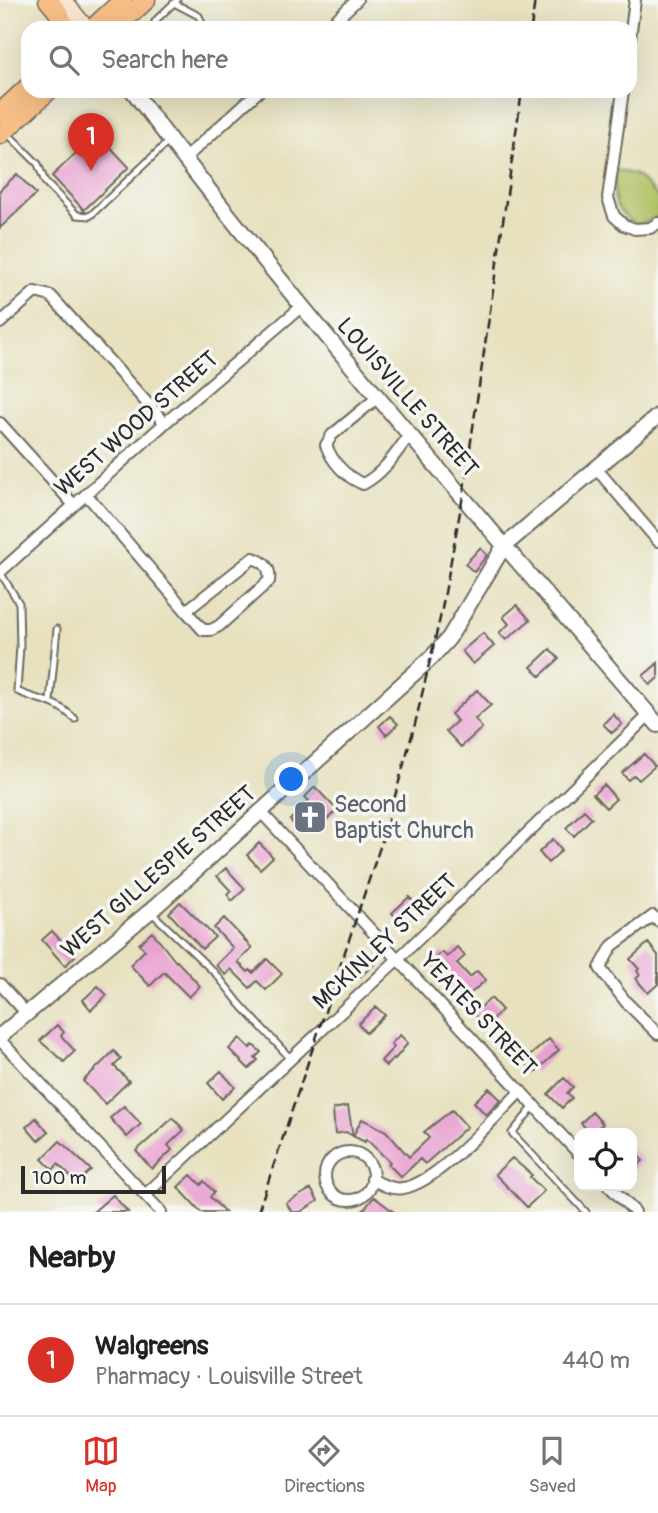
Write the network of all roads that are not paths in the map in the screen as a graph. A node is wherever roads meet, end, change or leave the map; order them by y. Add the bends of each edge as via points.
1 (48, 0) edge
2 (63, 0) edge
3 (123, 0) edge
4 (146, 0) edge
5 (357, 0) edge
6 (635, 0) edge
7 (176, 1) edge
8 (161, 15) junction
9 (169, 18) dead end
10 (63, 21) edge
11 (80, 21) edge
12 (100, 21) edge
13 (124, 21) edge
14 (157, 21) edge
15 (201, 21) edge
16 (334, 21) edge
17 (632, 21) edge
18 (21, 94) edge
19 (40, 98) edge
20 (138, 98) edge
21 (251, 98) edge
22 (622, 98) edge
23 (0, 113) edge
24 (2, 133) edge
25 (169, 141) junction
26 (183, 160) junction
27 (658, 223) edge
28 (301, 307) junction
29 (0, 323) edge
30 (378, 397) junction
31 (658, 416) edge
32 (0, 423) edge
33 (165, 423) junction
34 (410, 434) junction
35 (595, 467) junction
36 (86, 495) junction
37 (74, 505) junction
38 (658, 541) edge
39 (504, 546) junction
40 (0, 572) edge
41 (186, 611) junction
42 (57, 629) dead end
43 (50, 701) junction
44 (75, 719) dead end
45 (654, 720) edge
46 (261, 812) junction
47 (150, 911) junction
48 (658, 921) edge
49 (399, 958) junction
50 (0, 984) edge
51 (27, 1014) junction
52 (658, 1034) edge
53 (0, 1038) edge
54 (290, 1058) junction
55 (521, 1091) junction
56 (535, 1105) junction
57 (574, 1148) edge
58 (372, 1179) junction
59 (613, 1191) edge
60 (145, 1195) junction
61 (628, 1210) edge
62 (161, 1212) edge
63 (586, 1212) edge

1 - 10 main road
2 - 11 main road
3 - 12 main road
4 - 13 main road
5 - 16 street
6 - 17 street
7 - 8 lane
7 - 15 lane
8 - 9 lane
8 - 14 lane
18 - 23 main road
19 - 24 main road
20 - 25 street, LOUISVILLE STREET
21 - 26 street
22 - 27 street via 608,198 614,216 624,225 635,229
24 - 25 lane via 38,164 46,182 77,215 90,216
25 - 26 street, LOUISVILLE STREET
26 - 28 street, LOUISVILLE STREET
28 - 30 street, LOUISVILLE STREET
28 - 33 street, WEST WOOD STREET
29 - 33 street via 35,292 51,296
30 - 34 street, LOUISVILLE STREET
30 - 34 street via 332,435 327,445 330,455 363,484 387,465
31 - 35 street, WEST GILLESPIE STREET
32 - 37 street
33 - 36 street, WEST WOOD STREET
34 - 39 street, LOUISVILLE STREET
35 - 38 street
35 - 39 street, WEST GILLESPIE STREET
36 - 37 street, WEST WOOD STREET
36 - 41 street
37 - 40 street, WEST WOOD STREET
39 - 45 street, LOUISVILLE STREET
39 - 46 street, WEST GILLESPIE STREET via 449,638
40 - 43 lane via 19,603 17,691
41 - 41 street via 203,630 211,631 269,581 267,566 253,558 247,560
42 - 43 lane
43 - 44 lane
45 - 49 street, MCKINLEY STREET
46 - 47 street, WEST GILLESPIE STREET
46 - 49 street, YEATES STREET
47 - 51 street, WEST GILLESPIE STREET
47 - 54 lane via 217,975
48 - 52 street via 653,916 612,946 600,968
49 - 54 street, MCKINLEY STREET
49 - 55 street, YEATES STREET
50 - 51 street
51 - 53 street, WEST GILLESPIE STREET
53 - 60 street
54 - 60 street, MCKINLEY STREET
55 - 56 street, YEATES STREET
55 - 58 street via 427,1180 402,1188
56 - 57 street, YEATES STREET
56 - 63 lane via 512,1133
58 - 58 street via 365,1193 351,1200 330,1192 325,1177 329,1162 350,1152 364,1158
59 - 61 street
60 - 62 street

